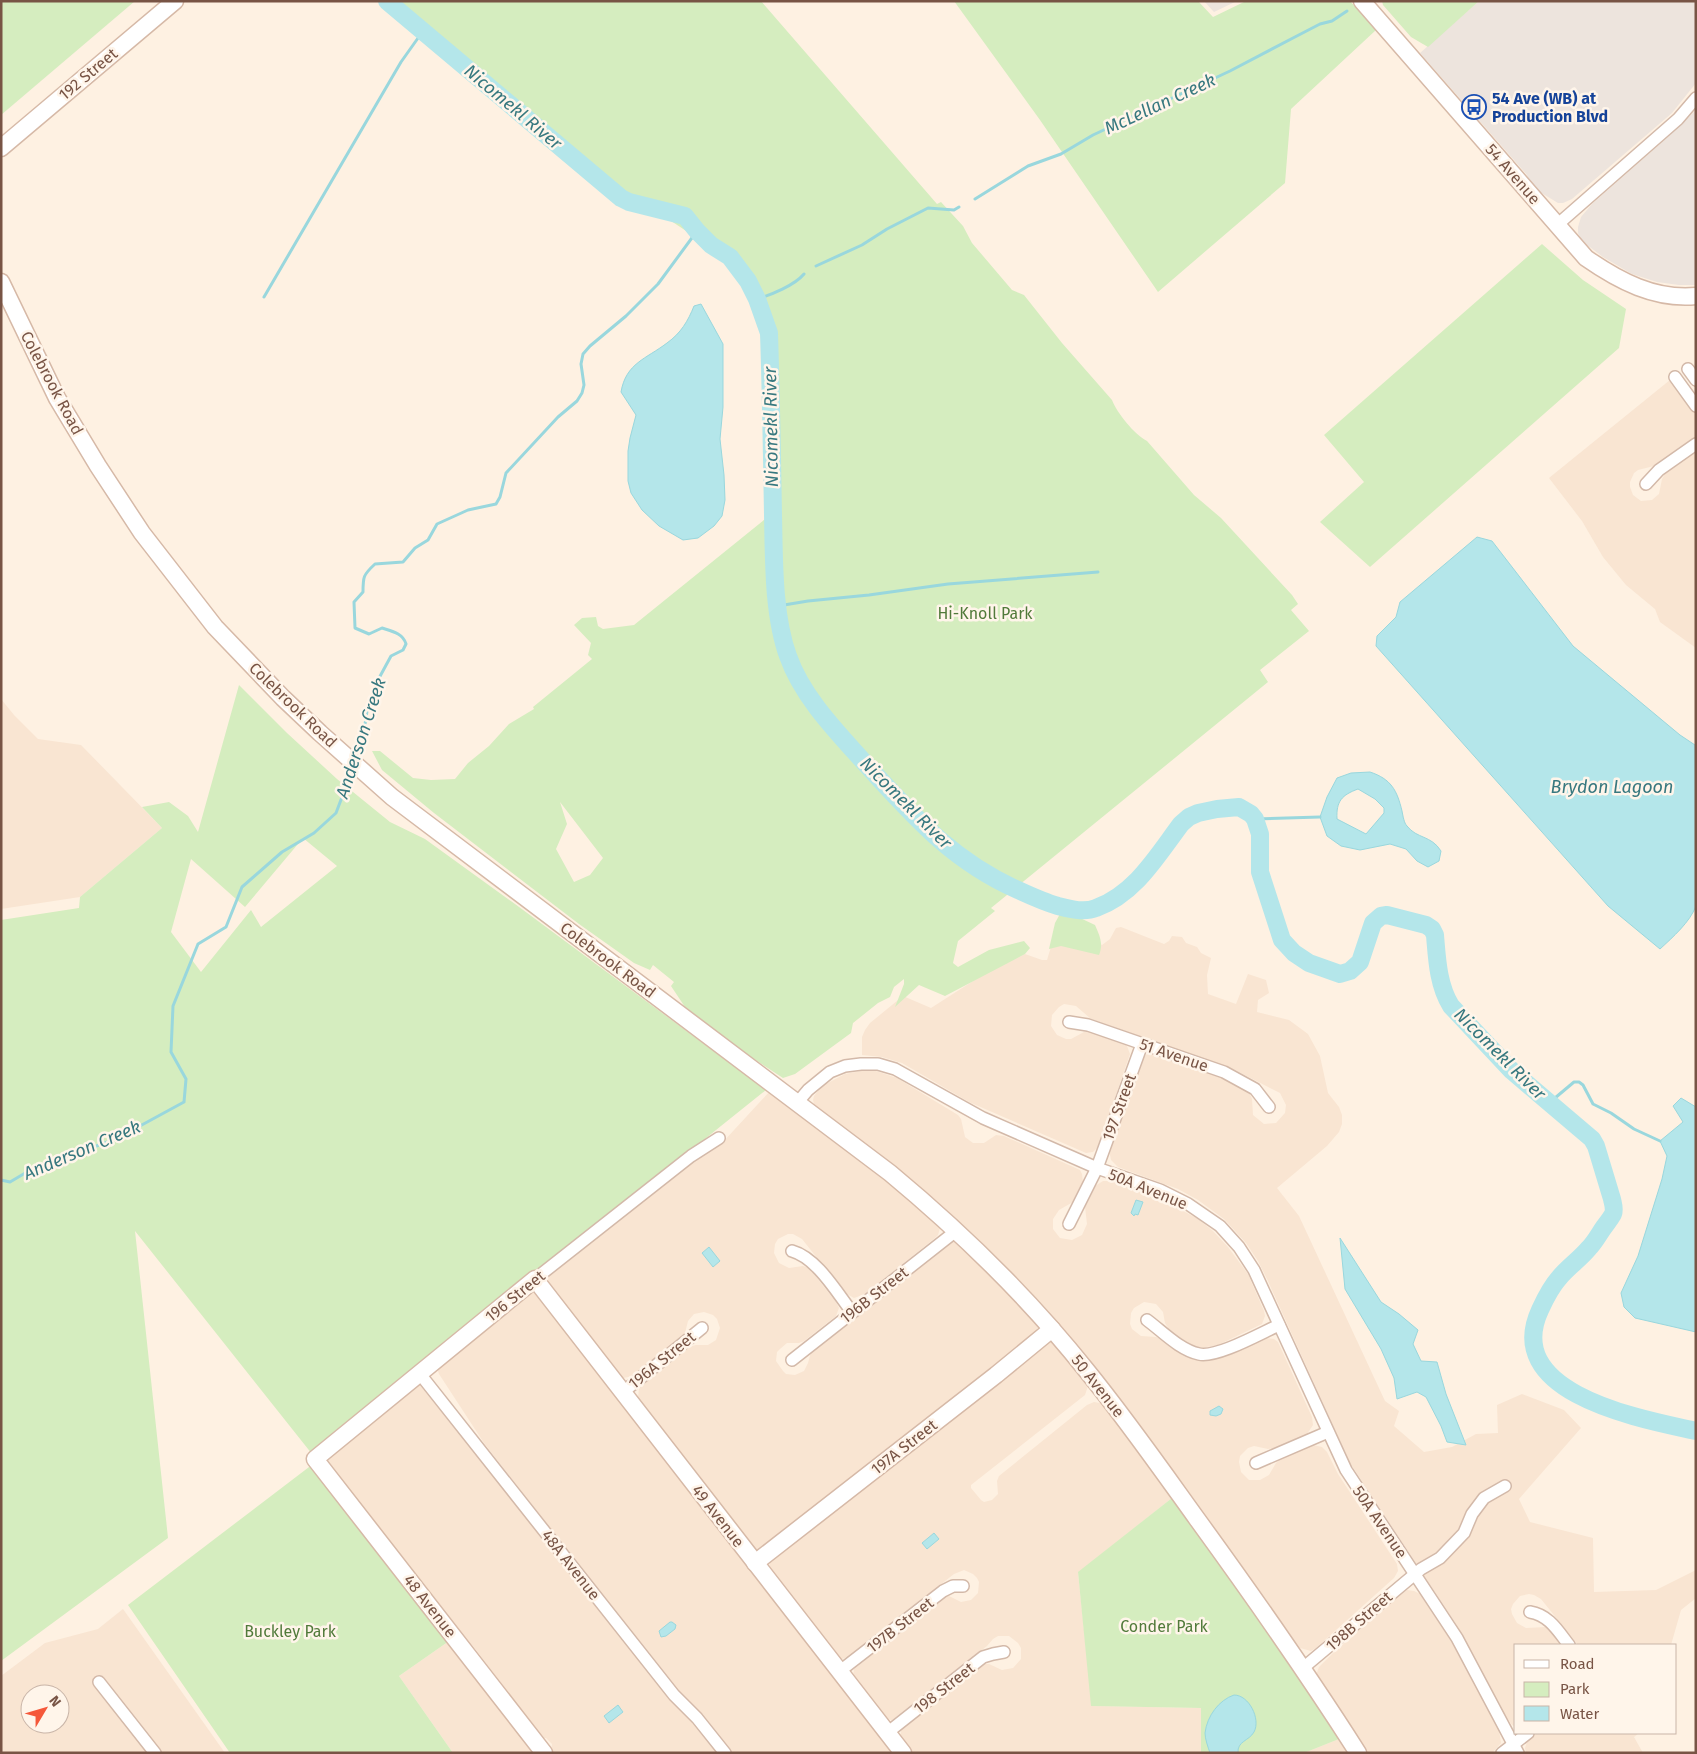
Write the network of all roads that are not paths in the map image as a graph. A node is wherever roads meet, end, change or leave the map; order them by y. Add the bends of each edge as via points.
1 (175, 1) edge
2 (1362, 1) edge
3 (1696, 98) edge
4 (1, 148) edge
5 (1557, 225) junction
6 (1, 282) edge
7 (1696, 296) edge
8 (1688, 369) dead end
9 (1676, 377) dead end
10 (1696, 380) edge
11 (1696, 406) edge
12 (1696, 444) edge
13 (1646, 484) dead end
14 (1069, 1022) dead end
15 (1142, 1044) junction
16 (770, 1082) joint
17 (798, 1103) junction
18 (1269, 1107) dead end
19 (719, 1138) dead end
20 (1097, 1168) junction
21 (1069, 1224) dead end
22 (956, 1231) junction
23 (792, 1252) dead end
24 (534, 1279) junction
25 (852, 1312) junction
26 (1147, 1320) dead end
27 (1279, 1325) junction
28 (702, 1328) dead end
29 (1052, 1329) junction
30 (792, 1360) dead end
31 (420, 1374) junction
32 (622, 1393) junction
33 (1328, 1432) junction
34 (315, 1459) joint
35 (1256, 1464) dead end
36 (1505, 1486) dead end
37 (755, 1564) junction
38 (1414, 1574) junction
39 (963, 1586) dead end
40 (1530, 1612) dead end
41 (1568, 1644) edge
42 (1004, 1652) dead end
43 (1302, 1668) junction
44 (840, 1672) junction
45 (99, 1682) dead end
46 (887, 1733) junction
47 (1527, 1734) edge
48 (1516, 1748) edge
49 (155, 1753) edge
50 (544, 1753) edge
51 (725, 1753) edge
52 (903, 1753) edge
53 (1358, 1753) edge
54 (1502, 1753) edge

1 - 4 street, 192 Street
2 - 5 street, 54 Avenue
3 - 5 street via 1678,119
5 - 7 street, 54 Avenue via 1586,258 1635,287 1663,294
6 - 16 street, Colebrook Road via 57,398 142,533 215,627 283,698 392,797
8 - 10 street
9 - 11 street
12 - 13 street via 1659,470
14 - 15 street, 51 Avenue via 1088,1025
15 - 18 street, 51 Avenue via 1224,1072 1255,1089
15 - 20 street, 197 Street
16 - 17 street, 50 Avenue
17 - 20 street, 50A Avenue via 830,1072 845,1066 878,1064 895,1069 981,1123
17 - 22 street, 50 Avenue via 890,1173
19 - 24 street, 196 Street via 683,1162
20 - 21 street, 197 Street
20 - 27 street, 50A Avenue via 1174,1196 1211,1219 1247,1259
22 - 25 street, 196B Street
22 - 29 street, 50 Avenue
23 - 25 street via 812,1262
24 - 31 street, 196 Street
24 - 32 street, 49 Avenue
25 - 30 street, 196B Street
26 - 27 street via 1184,1348 1200,1354 1218,1352
27 - 33 street, 50A Avenue
28 - 32 street, 196A Street
29 - 37 street, 197A Street
29 - 43 street, 50 Avenue via 1149,1453
31 - 34 street, 196 Street
31 - 51 street, 48A Avenue via 669,1688
32 - 37 street, 49 Avenue
33 - 35 street
33 - 38 street, 50A Avenue via 1346,1470
34 - 50 street, 48 Avenue
36 - 38 street, 50A Avenue via 1484,1498 1464,1533 1440,1558
37 - 44 street, 49 Avenue
38 - 43 street, 198B Street
38 - 48 street, 50A Avenue via 1457,1638
39 - 44 street, 197B Street via 943,1590
40 - 41 street via 1546,1617
42 - 46 street, 198 Street via 983,1657
43 - 53 street, 50 Avenue
44 - 46 street, 49 Avenue
45 - 49 street
46 - 52 street, 49 Avenue
47 - 48 street
48 - 54 street

